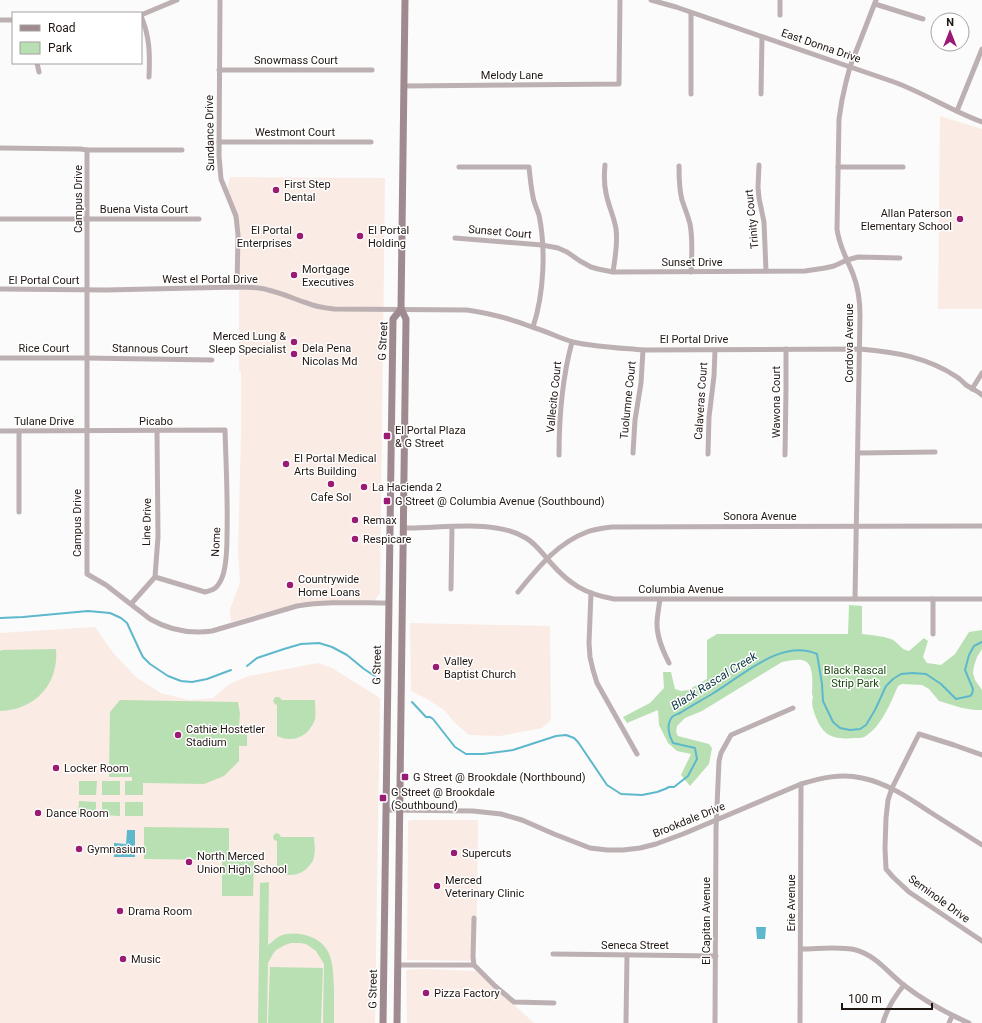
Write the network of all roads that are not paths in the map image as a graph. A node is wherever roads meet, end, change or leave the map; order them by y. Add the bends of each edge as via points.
1 (177, 0) edge
2 (220, 0) edge
3 (405, 0) edge
4 (620, 0) edge
5 (650, 0) edge
6 (780, 0) edge
7 (875, 2) edge
8 (691, 13) junction
9 (142, 15) edge
10 (780, 15) dead end
11 (142, 18) edge
12 (923, 19) dead end
13 (0, 20) edge
14 (12, 20) edge
15 (762, 37) junction
16 (982, 49) edge
17 (37, 64) edge
18 (850, 67) junction
19 (219, 70) junction
20 (372, 70) dead end
21 (39, 72) dead end
22 (149, 77) dead end
23 (404, 86) junction
24 (691, 94) dead end
25 (761, 94) dead end
26 (957, 112) junction
27 (982, 122) edge
28 (219, 142) junction
29 (371, 142) dead end
30 (0, 148) edge
31 (88, 150) junction
32 (182, 150) dead end
33 (605, 165) dead end
34 (759, 165) dead end
35 (679, 166) dead end
36 (459, 167) dead end
37 (838, 167) junction
38 (903, 167) dead end
39 (0, 218) edge
40 (88, 219) junction
41 (199, 219) dead end
42 (455, 238) dead end
43 (542, 245) junction
44 (900, 258) dead end
45 (847, 260) junction
46 (766, 271) junction
47 (613, 272) junction
48 (691, 272) junction
49 (237, 287) junction
50 (0, 289) edge
51 (88, 290) junction
52 (401, 309) junction
53 (533, 327) junction
54 (572, 342) junction
55 (786, 349) junction
56 (860, 349) junction
57 (643, 350) junction
58 (715, 350) junction
59 (0, 358) edge
60 (88, 358) junction
61 (212, 360) dead end
62 (982, 373) edge
63 (972, 389) junction
64 (982, 395) edge
65 (225, 430) joint
66 (0, 431) edge
67 (20, 431) junction
68 (87, 431) junction
69 (157, 431) junction
70 (934, 452) dead end
71 (633, 453) dead end
72 (858, 453) junction
73 (708, 454) dead end
74 (559, 455) dead end
75 (785, 455) dead end
76 (20, 512) dead end
77 (857, 526) junction
78 (982, 526) edge
79 (452, 527) junction
80 (403, 528) junction
81 (547, 558) junction
82 (155, 577) junction
83 (451, 589) dead end
84 (518, 592) dead end
85 (591, 593) junction
86 (660, 599) junction
87 (855, 599) junction
88 (933, 599) junction
89 (982, 599) edge
90 (389, 603) junction
91 (131, 604) junction
92 (932, 634) dead end
93 (669, 663) dead end
94 (793, 708) dead end
95 (636, 754) dead end
96 (982, 755) edge
97 (801, 784) junction
98 (892, 788) junction
99 (386, 810) junction
100 (400, 810) junction
101 (717, 820) junction
102 (982, 845) edge
103 (474, 918) dead end
104 (982, 941) edge
105 (801, 949) junction
106 (553, 954) dead end
107 (627, 955) junction
108 (716, 956) junction
109 (384, 964) junction
110 (398, 964) junction
111 (474, 965) junction
112 (904, 985) junction
113 (554, 1003) dead end
114 (952, 1016) junction
115 (383, 1023) edge
116 (397, 1023) edge
117 (626, 1023) edge
118 (714, 1023) edge
119 (800, 1023) edge
120 (883, 1023) edge
121 (949, 1023) edge
122 (969, 1023) edge

1 - 9 street
2 - 19 street, Sundance Drive
3 - 23 street, G Street
4 - 23 street, Melody Lane via 619,84
5 - 8 street, East Donna Drive
6 - 10 street
7 - 12 street
7 - 18 street, Cordova Avenue
8 - 15 street, East Donna Drive
8 - 24 street
11 - 22 street via 149,40
13 - 14 street
15 - 18 street, East Donna Drive
15 - 25 street
16 - 26 street
17 - 21 street
18 - 26 street, East Donna Drive via 907,87
18 - 37 street, Cordova Avenue via 842,100
19 - 20 street, Snowmass Court
19 - 28 street, Sundance Drive
23 - 52 street, G Street
26 - 27 street, East Donna Drive
28 - 29 street, Westmont Court
28 - 49 street, Sundance Drive via 221,179 236,216
30 - 31 street
31 - 32 street
31 - 40 street, Campus Drive
33 - 47 street via 606,193 616,230
34 - 46 street, Trinity Court via 758,187 764,222
35 - 48 street via 680,189 690,227
36 - 43 street via 529,167
37 - 38 street
37 - 45 street, Cordova Avenue via 837,229
39 - 40 street, Buena Vista Court
40 - 41 street, Buena Vista Court
40 - 51 street, Campus Drive
42 - 43 street, Sunset Court
43 - 47 street, Sunset Drive via 567,252 590,267
43 - 53 street via 540,299
44 - 45 street, Sunset Drive via 858,257
45 - 46 street, Sunset Drive via 815,270
45 - 56 street, Cordova Avenue via 854,275 860,306
46 - 48 street, Sunset Drive
47 - 48 street, Sunset Drive
49 - 51 street, West el Portal Drive
49 - 52 street, West el Portal Drive via 267,289 322,308
50 - 51 street, El Portal Court
51 - 60 street, Campus Drive
52 - 53 street, El Portal Drive via 482,312
52 - 80 street, G Street via 406,319
52 - 90 street, G Street via 393,319
53 - 54 street, El Portal Drive
54 - 57 street, El Portal Drive
54 - 74 street, Vallecito Court via 563,386
55 - 56 street, El Portal Drive
55 - 58 street, El Portal Drive
55 - 75 street, Wawona Court
56 - 63 street, El Portal Drive via 899,354 925,361 959,378
56 - 72 street, Cordova Avenue
57 - 58 street, El Portal Drive
57 - 71 street, Tuolumne Court
58 - 73 street, Calaveras Court
59 - 60 street, Rice Court
60 - 61 street, Stannous Court
60 - 68 street, Campus Drive
62 - 63 street
63 - 64 street, El Portal Drive
65 - 69 street, Picabo
65 - 82 street, Nome via 228,521 227,554 222,579 217,587 205,592
66 - 67 street, Tulane Drive
67 - 68 street, Tulane Drive
67 - 76 street
68 - 69 street, Picabo
68 - 91 street, Campus Drive via 87,574
69 - 82 street, Line Drive via 158,537
70 - 72 street
72 - 77 street, Cordova Avenue
77 - 78 street, Sonora Avenue
77 - 81 street, Sonora Avenue via 611,527 577,536
77 - 87 street, Cordova Avenue
79 - 80 street, Columbia Avenue
79 - 81 street, Columbia Avenue via 491,527 513,532 526,538
79 - 83 street
80 - 100 street, G Street
81 - 84 street, Sonora Avenue
81 - 85 street, Columbia Avenue via 567,580
82 - 91 street
85 - 86 street, Columbia Avenue via 614,599
85 - 95 street via 589,644 593,670 597,683
86 - 87 street, Columbia Avenue
86 - 93 street via 658,635
87 - 88 street, Columbia Avenue
88 - 89 street, Columbia Avenue
88 - 92 street
90 - 91 street, Campus Drive via 325,603 297,606 204,632 176,630 150,619
90 - 99 street, G Street
94 - 101 street, El Capitan Avenue via 731,735 719,761
96 - 98 street, Seminole Drive via 919,734
97 - 98 street, Brookdale Drive via 820,778 850,776
97 - 101 street, Brookdale Drive
97 - 105 street, Erie Avenue
98 - 102 street, Brookdale Drive
98 - 104 street, Seminole Drive via 887,804 886,869 909,892
99 - 100 street, Brookdale Drive
99 - 109 street, G Street
100 - 101 street, Brookdale Drive via 501,814 590,848 607,850 640,848 656,844
100 - 110 street, G Street
101 - 108 street, El Capitan Avenue
103 - 111 street
105 - 112 street via 856,950 875,959
105 - 119 street, Erie Avenue
106 - 107 street, Seneca Street
107 - 108 street, Seneca Street
107 - 117 street
108 - 118 street, El Capitan Avenue
109 - 110 street
109 - 115 street, G Street
110 - 111 street
110 - 116 street, G Street
111 - 113 street via 514,1002
112 - 114 street
112 - 120 street via 889,1006
114 - 121 street
114 - 122 street

